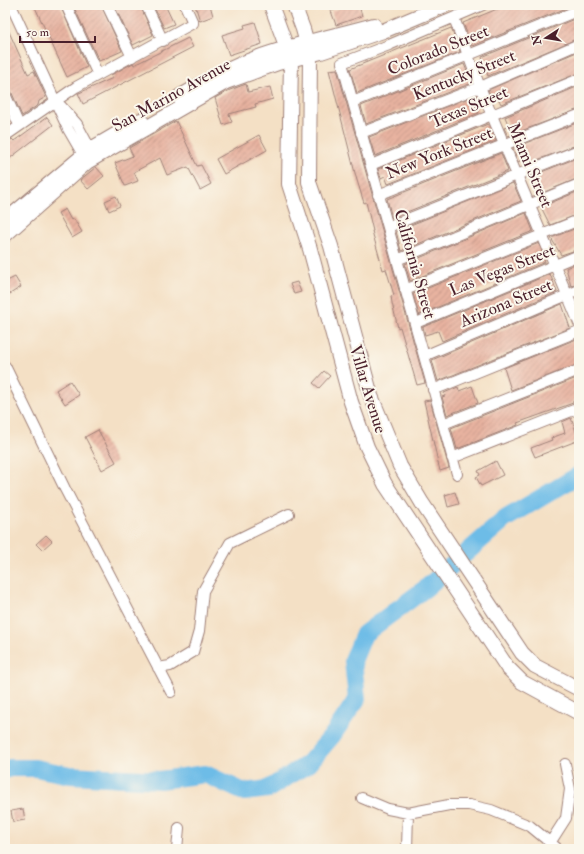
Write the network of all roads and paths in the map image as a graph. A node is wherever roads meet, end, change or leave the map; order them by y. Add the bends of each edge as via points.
1 (11, 5) edge
2 (66, 5) edge
3 (107, 5) edge
4 (146, 5) edge
5 (185, 5) edge
6 (271, 5) edge
7 (294, 5) edge
8 (421, 5) edge
9 (445, 5) edge
10 (483, 5) edge
11 (579, 10) edge
12 (454, 18) junction
13 (163, 41) junction
14 (579, 44) edge
15 (308, 48) junction
16 (289, 53) junction
17 (469, 55) junction
18 (132, 56) junction
19 (98, 75) junction
20 (579, 79) edge
21 (480, 87) junction
22 (5, 94) edge
23 (56, 100) junction
24 (353, 102) junction
25 (491, 115) junction
26 (579, 115) edge
27 (19, 125) junction
28 (361, 133) junction
29 (5, 136) edge
30 (504, 145) junction
31 (579, 150) edge
32 (89, 156) junction
33 (371, 165) junction
34 (517, 176) junction
35 (579, 184) edge
36 (378, 195) junction
37 (529, 205) junction
38 (22, 214) junction
39 (579, 220) edge
40 (5, 221) edge
41 (388, 227) junction
42 (5, 235) edge
43 (542, 235) junction
44 (579, 255) edge
45 (397, 260) junction
46 (555, 265) junction
47 (405, 290) junction
48 (579, 290) edge
49 (567, 295) junction
50 (416, 323) junction
51 (579, 323) edge
52 (579, 331) edge
53 (424, 356) junction
54 (5, 366) edge
55 (579, 370) edge
56 (433, 390) junction
57 (579, 408) edge
58 (444, 424) junction
59 (452, 458) junction
60 (457, 474) dead end
61 (289, 514) dead end
62 (158, 668) junction
63 (579, 689) edge
64 (171, 692) dead end
65 (579, 713) edge
66 (565, 764) dead end
67 (362, 798) dead end
68 (408, 813) junction
69 (179, 828) dead end
70 (554, 846) edge
71 (177, 849) edge
72 (407, 849) edge

1 - 23 street
2 - 19 street
3 - 18 street
4 - 13 street
5 - 13 street via 193,23
6 - 16 main road, Villar Avenue
7 - 15 main road, Villar Avenue
8 - 15 main road, San Marino Avenue
9 - 15 main road, San Marino Avenue via 383,31
10 - 12 street
11 - 17 street, Colorado Street
12 - 17 street, Miami Street
12 - 24 street, California Street via 342,63
13 - 18 street
14 - 21 street, Kentucky Street
15 - 16 main road, San Marino Avenue
15 - 63 main road, Villar Avenue via 309,182 331,246 371,396 400,466 522,653 535,666
16 - 32 main road, San Marino Avenue via 226,82
16 - 65 main road, Villar Avenue via 288,171 291,193 310,249 351,402 367,447 404,516 507,667 522,682
17 - 21 street, Miami Street
17 - 24 street, Colorado Street
18 - 19 street
19 - 23 street
20 - 25 street, Texas Street
21 - 25 street, Miami Street
21 - 28 street, Kentucky Street
22 - 27 street
23 - 27 street
23 - 32 street via 76,124
24 - 28 street, California Street
25 - 30 street, Miami Street
25 - 33 street, Texas Street
26 - 30 street, New York Street
27 - 29 street
28 - 33 street, California Street
30 - 34 street, Miami Street
30 - 36 street, New York Street
31 - 34 street
32 - 38 main road, San Marino Avenue
33 - 36 street, California Street
34 - 37 street, Miami Street
34 - 41 street
35 - 37 street
36 - 41 street, California Street
37 - 43 street, Miami Street
37 - 45 street
38 - 40 main road, San Marino Avenue
38 - 42 main road, San Marino Avenue
39 - 43 street
41 - 45 street, California Street
43 - 46 street, Miami Street
43 - 47 street
44 - 46 street, Las Vegas Street
45 - 47 street, California Street
46 - 49 street, Miami Street
46 - 50 street, Las Vegas Street
47 - 50 street, California Street
48 - 49 street, Arizona Street
49 - 51 street, Miami Street
49 - 53 street, Arizona Street
50 - 53 street, California Street
52 - 56 street
53 - 56 street, California Street
54 - 62 street via 65,489
55 - 58 street
56 - 58 street, California Street
57 - 59 street
58 - 59 street, California Street
59 - 60 street, California Street
61 - 62 street via 230,543 203,591 199,631 193,652 170,666
62 - 64 street
66 - 70 street via 570,789 566,818
67 - 68 street via 388,809
68 - 70 street via 449,805 483,808 530,826
68 - 72 street
69 - 71 street

